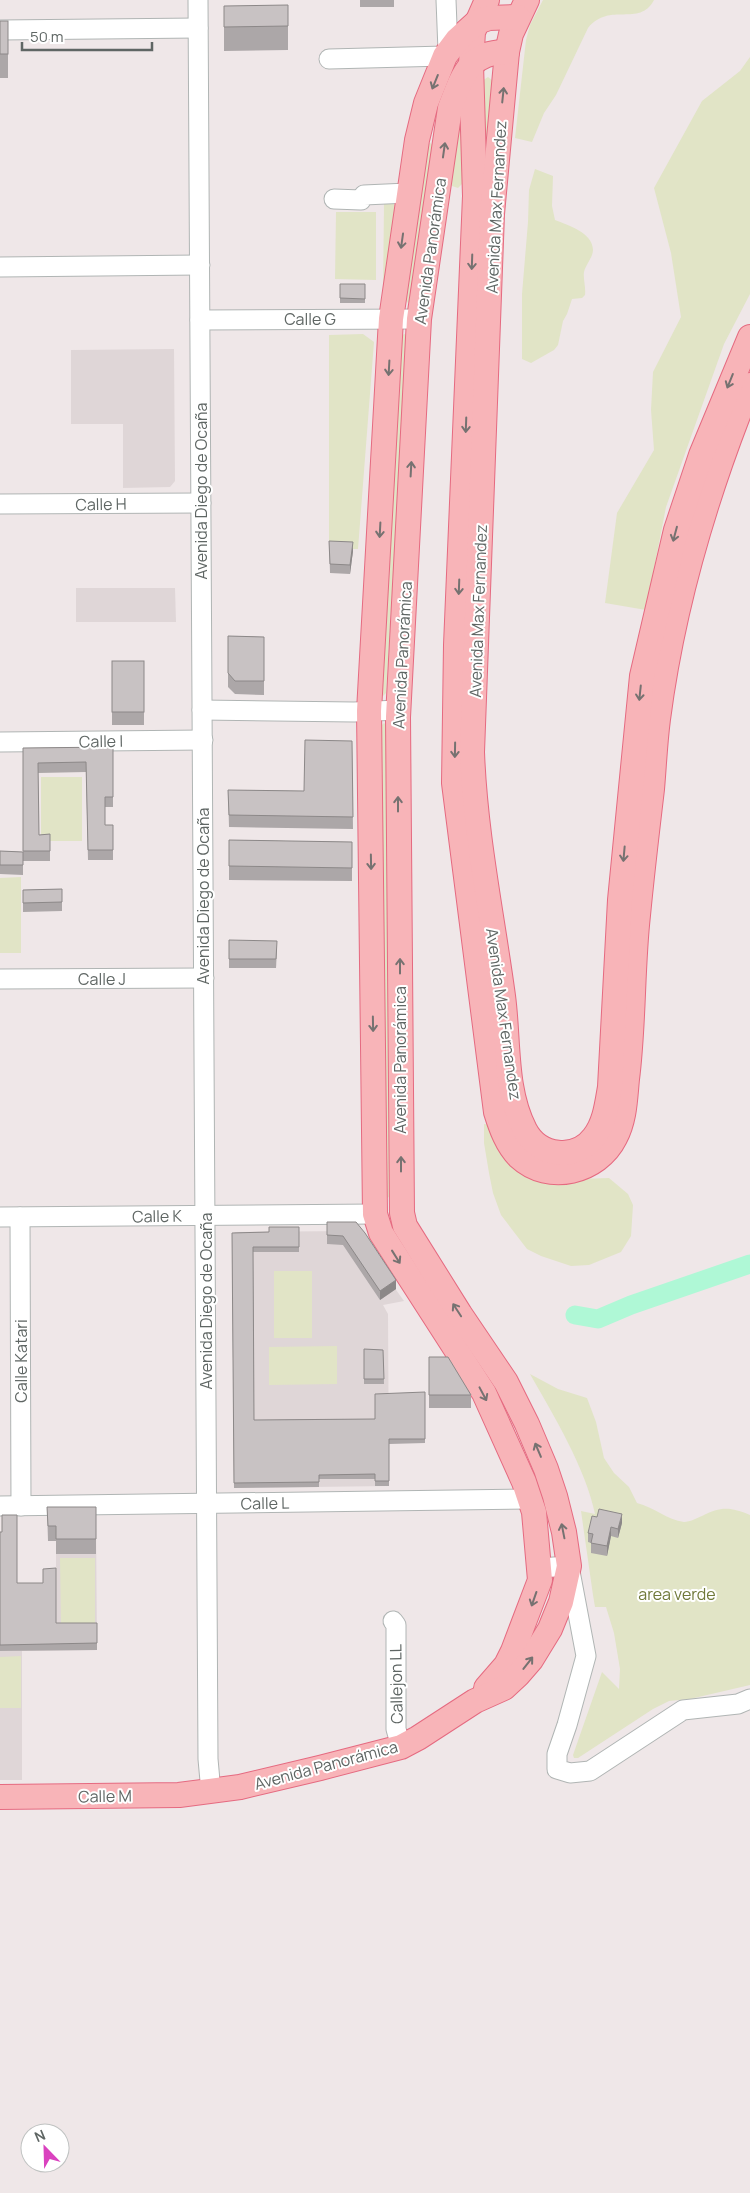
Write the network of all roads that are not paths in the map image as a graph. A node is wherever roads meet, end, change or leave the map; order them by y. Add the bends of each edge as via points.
1 (198, 0) edge
2 (446, 0) edge
3 (487, 0) edge
4 (523, 9) edge
5 (477, 22) junction
6 (198, 28) junction
7 (0, 30) edge
8 (507, 52) junction
9 (446, 54) junction
10 (329, 59) dead end
11 (471, 64) junction
12 (408, 193) junction
13 (334, 199) dead end
14 (436, 212) junction
15 (483, 214) junction
16 (200, 265) junction
17 (0, 267) edge
18 (392, 319) junction
19 (419, 319) junction
20 (200, 320) junction
21 (750, 337) edge
22 (750, 385) edge
23 (201, 503) junction
24 (0, 504) edge
25 (659, 648) junction
26 (202, 710) junction
27 (398, 710) junction
28 (369, 711) junction
29 (203, 740) junction
30 (0, 742) edge
31 (204, 978) junction
32 (0, 979) edge
33 (402, 1213) junction
34 (375, 1214) junction
35 (205, 1216) junction
36 (0, 1217) edge
37 (20, 1217) junction
38 (555, 1496) junction
39 (531, 1499) junction
40 (207, 1504) junction
41 (0, 1506) edge
42 (21, 1506) junction
43 (569, 1566) junction
44 (539, 1568) junction
45 (393, 1621) dead end
46 (750, 1699) edge
47 (476, 1701) junction
48 (401, 1746) junction
49 (211, 1792) junction
50 (0, 1797) edge

1 - 6 street, Avenida Diego de Ocaña
2 - 9 street
3 - 5 main road, Avenida Panorámica
4 - 5 main road
4 - 8 main road via 511,34
5 - 9 main road, Avenida Panorámica
5 - 11 main road, Avenida Panorámica via 473,32
6 - 7 street
6 - 16 street, Avenida Diego de Ocaña
8 - 11 main road via 480,56
15 -> 8 main road, Avenida Max Fernandez
9 - 10 street
9 -> 12 main road, Avenida Panorámica via 426,103
14 -> 11 main road, Avenida Panorámica via 450,108
11 - 15 main road, Avenida Max Fernandez
12 - 13 street via 364,195 361,200
12 -> 18 main road, Avenida Panorámica
14 - 15 main road
14 - 19 main road, Avenida Panorámica
15 - 25 main road, Avenida Max Fernandez via 472,752 464,782 478,834 504,998 511,1079 517,1108 526,1132 534,1142 554,1153 576,1151 590,1141 602,1125 610,1087 623,1013 620,900 642,676
16 - 17 street
16 - 20 street, Avenida Diego de Ocaña
18 - 19 street, Calle G
18 - 20 street, Calle G
18 -> 28 main road, Avenida Panorámica
27 -> 19 main road, Avenida Panorámica
20 - 23 street, Avenida Diego de Ocaña
21 -> 25 main road, Avenida Max Fernandez via 700,455 676,530
22 - 25 main road, Avenida Max Fernandez
23 - 24 street, Calle H
23 - 26 street, Avenida Diego de Ocaña
26 - 28 street
26 - 29 street, Avenida Diego de Ocaña
27 - 28 street
33 -> 27 main road, Avenida Panorámica
28 -> 34 main road, Avenida Panorámica
29 - 30 street, Calle I
29 - 31 street, Avenida Diego de Ocaña
31 - 32 street, Calle J
31 - 35 street, Avenida Diego de Ocaña
33 - 34 main road
38 -> 33 main road, Avenida Panorámica via 527,1424 506,1382 455,1307 406,1226
34 - 35 street, Calle K
34 -> 39 main road, Avenida Panorámica via 381,1233 484,1394
35 - 37 street, Calle K
35 - 40 street, Avenida Diego de Ocaña
36 - 37 street, Calle K
37 - 42 street, Calle Katari
38 - 39 main road
43 -> 38 main road, Avenida Panorámica
39 - 40 street, Calle L
39 - 44 main road, Avenida Panorámica
40 - 42 street, Calle L
40 - 49 street, Avenida Diego de Ocaña via 208,1764
41 - 42 street, Calle L
43 - 44 street
43 - 46 street via 586,1656 556,1754 557,1769 570,1773 590,1771 683,1710 738,1704
47 -> 43 main road, Avenida Panorámica via 504,1688 531,1660 561,1602
44 -> 47 main road, Avenida Panorámica via 540,1580 513,1651 506,1665
45 - 48 street, Callejon LL via 396,1625 396,1729
47 - 48 main road, Avenida Panorámica
48 - 49 main road, Avenida Panorámica via 306,1772
49 - 50 main road, Calle M

